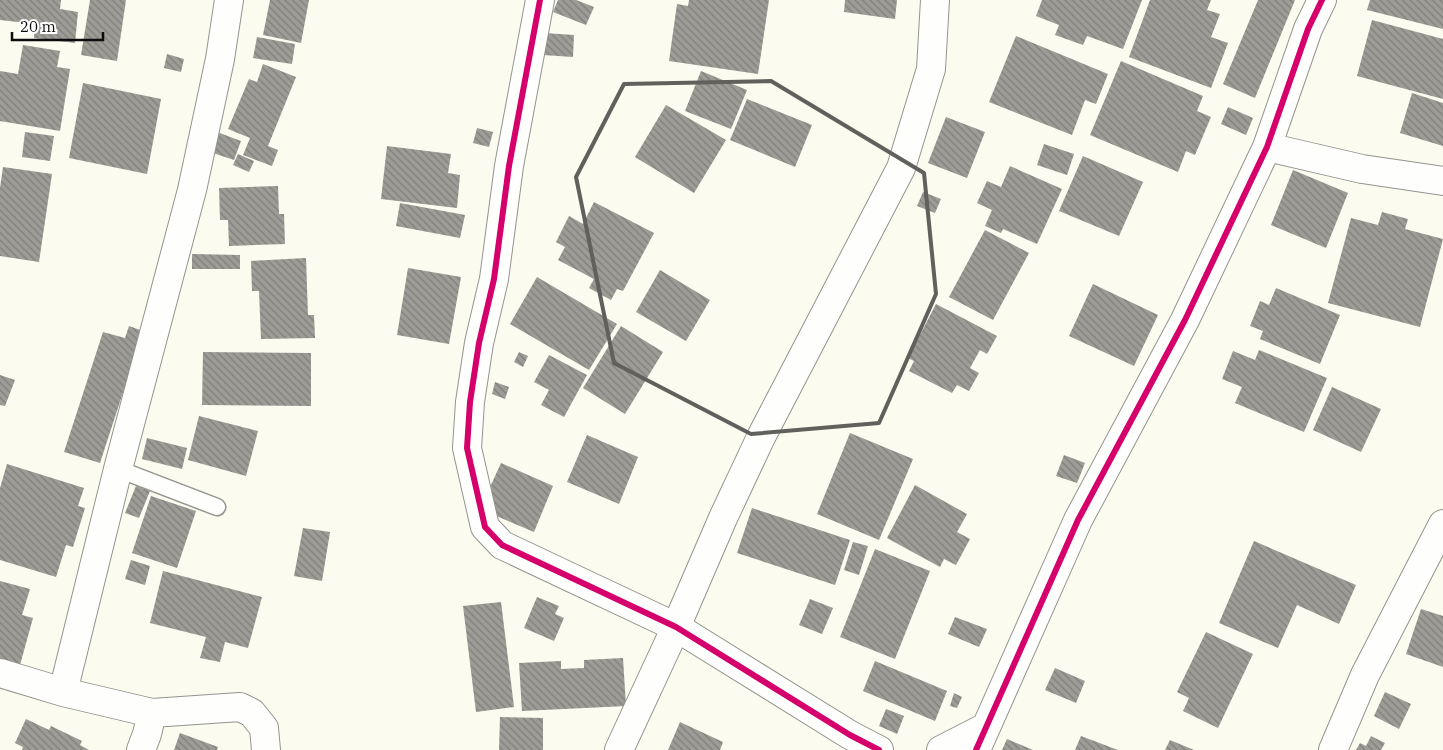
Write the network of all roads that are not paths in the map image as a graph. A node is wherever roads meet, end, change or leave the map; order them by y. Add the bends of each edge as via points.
1 (229, 0) edge
2 (540, 0) edge
3 (935, 0) edge
4 (1322, 0) edge
5 (1267, 147) junction
6 (1443, 182) edge
7 (118, 469) junction
8 (217, 507) dead end
9 (1443, 524) edge
10 (676, 627) junction
11 (0, 673) edge
12 (63, 692) junction
13 (152, 713) junction
14 (981, 739) edge
15 (141, 750) edge
16 (266, 750) edge
17 (619, 750) edge
18 (879, 750) edge
19 (941, 750) edge
20 (1333, 750) edge

1 - 7 street via 192,190
2 - 10 street via 509,166 494,279 470,402 467,448 479,506 485,527 502,544
3 - 10 street via 930,69 901,168 761,437 722,518
4 - 5 street via 1308,29
5 - 6 street via 1362,169
5 - 14 street via 1184,320 1078,520
7 - 8 lane
7 - 12 street
9 - 20 street via 1365,675
10 - 17 street
10 - 18 street
11 - 12 street
12 - 13 street
13 - 15 street
13 - 16 street via 240,708 252,713 264,728
14 - 19 street

